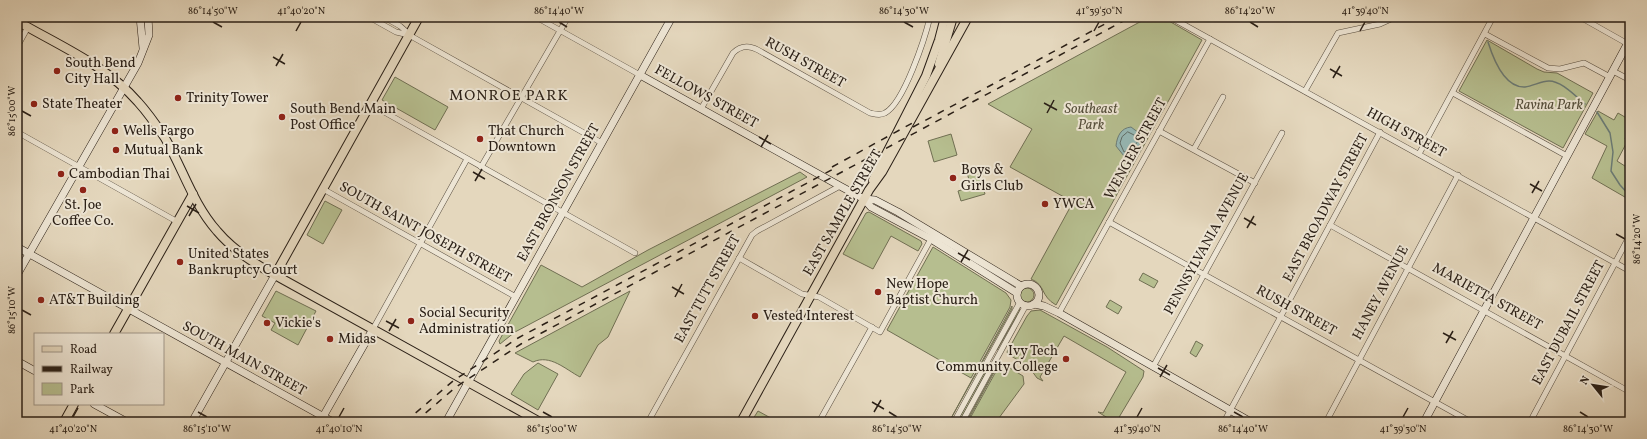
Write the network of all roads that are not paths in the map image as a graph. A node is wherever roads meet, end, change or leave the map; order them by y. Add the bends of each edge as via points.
1 (140, 17) edge
2 (148, 17) edge
3 (369, 17) edge
4 (384, 17) edge
5 (419, 17) edge
6 (536, 17) edge
7 (568, 17) edge
8 (672, 17) edge
9 (930, 17) edge
10 (944, 17) edge
11 (953, 17) edge
12 (1170, 17) edge
13 (1494, 17) edge
14 (1580, 17) edge
15 (1391, 19) dead end
16 (967, 20) edge
17 (17, 21) edge
18 (28, 27) junction
19 (560, 31) junction
20 (1485, 34) junction
21 (409, 35) junction
22 (1210, 39) junction
23 (1629, 41) edge
24 (17, 47) edge
25 (143, 48) junction
26 (1611, 74) junction
27 (640, 76) junction
28 (1630, 80) edge
29 (124, 88) junction
30 (927, 91) junction
31 (1305, 91) junction
32 (1453, 93) junction
33 (1223, 97) dead end
34 (522, 98) junction
35 (370, 104) junction
36 (701, 109) junction
37 (1159, 131) junction
38 (17, 132) edge
39 (1380, 132) junction
40 (1282, 133) dead end
41 (602, 142) junction
42 (1194, 149) junction
43 (1419, 154) junction
44 (1567, 156) junction
45 (467, 159) junction
46 (79, 166) junction
47 (481, 167) junction
48 (1458, 175) junction
49 (1255, 183) junction
50 (840, 186) junction
51 (323, 189) junction
52 (869, 190) junction
53 (193, 194) junction
54 (864, 199) junction
55 (563, 212) junction
56 (1534, 217) junction
57 (176, 220) junction
58 (1109, 222) junction
59 (1330, 224) junction
60 (1630, 235) edge
61 (933, 236) junction
62 (420, 244) junction
63 (17, 247) edge
64 (635, 253) dead end
65 (29, 254) junction
66 (739, 258) junction
67 (1615, 263) junction
68 (1409, 268) junction
69 (1630, 271) edge
70 (1204, 274) junction
71 (17, 275) edge
72 (275, 275) junction
73 (1021, 286) junction
74 (1017, 293) junction
75 (811, 295) junction
76 (1038, 295) junction
77 (516, 297) junction
78 (1026, 304) junction
79 (1050, 308) junction
80 (127, 310) junction
81 (1485, 310) junction
82 (1059, 313) junction
83 (1281, 317) junction
84 (872, 327) junction
85 (373, 329) junction
86 (115, 333) edge
87 (1566, 355) junction
88 (1359, 360) junction
89 (17, 361) edge
90 (225, 364) junction
91 (1153, 367) junction
92 (34, 370) edge
93 (469, 382) junction
94 (1630, 392) edge
95 (1435, 402) junction
96 (73, 405) edge
97 (96, 405) edge
98 (1230, 410) junction
99 (322, 419) edge
100 (64, 422) edge
101 (127, 422) edge
102 (192, 422) edge
103 (333, 422) edge
104 (446, 422) edge
105 (540, 422) edge
106 (648, 422) edge
107 (741, 422) edge
108 (819, 422) edge
109 (954, 422) edge
110 (962, 422) edge
111 (1224, 422) edge
112 (1251, 422) edge
113 (1326, 422) edge
114 (1424, 422) edge
115 (1471, 422) edge
116 (1530, 422) edge

1 - 25 street
2 - 25 street via 149,35
3 - 21 street via 396,32
4 - 21 street via 400,26
5 - 21 main road
6 - 19 street, FELLOWS STREET
7 - 19 street
8 - 27 street, EAST BRONSON STREET
9 - 36 street, RUSH STREET via 918,57 908,79 889,110 881,115 870,113 747,46 733,53
10 - 52 main road via 926,76 877,169
11 - 30 main road
12 - 22 street, HIGH STREET
13 - 20 street
14 - 23 street
15 - 31 street via 1380,24 1338,33
16 - 30 main road, EAST SAMPLE STREET
17 - 18 main road
18 - 24 street
18 - 29 main road via 87,61
19 - 27 street, FELLOWS STREET
19 - 34 street
20 - 26 street via 1544,67 1560,69 1584,63
20 - 32 street
21 - 34 street
21 - 35 main road
22 - 31 street, HIGH STREET
22 - 37 street, WENGER STREET
23 - 26 street
25 - 29 street
26 - 28 street
26 - 44 street
27 - 36 street, FELLOWS STREET
27 - 41 street, EAST BRONSON STREET
29 - 46 street
29 - 53 main road via 146,111 165,138
30 - 52 main road, EAST SAMPLE STREET via 882,172
31 - 39 street, HIGH STREET
32 - 43 street
32 - 44 street
33 - 42 street
34 - 41 street
34 - 47 street via 517,102
35 - 45 street
35 - 51 main road
36 - 50 street, FELLOWS STREET
37 - 42 street
37 - 58 street, WENGER STREET
38 - 46 street
39 - 43 street, HIGH STREET
39 - 59 street, EAST BROADWAY STREET
40 - 49 street, PENNSYLVANIA AVENUE
41 - 55 street, EAST BRONSON STREET
42 - 49 street
43 - 48 street, HIGH STREET
44 - 56 street
45 - 47 street
45 - 62 street
46 - 57 street
46 - 65 street
47 - 55 street
48 - 56 street, HIGH STREET
48 - 68 street, HANEY AVENUE
49 - 70 street, PENNSYLVANIA AVENUE
50 - 54 street, FELLOWS STREET
50 - 66 street, EAST TUTT STREET via 755,232
51 - 62 street, SOUTH SAINT JOSEPH STREET
51 - 72 main road
52 - 54 main road, EAST SAMPLE STREET
53 - 57 main road
53 - 72 main road via 224,239 250,260
54 - 61 street, FELLOWS STREET via 871,207
54 - 75 main road, EAST SAMPLE STREET
55 - 64 street
55 - 77 street, EAST BRONSON STREET
56 - 67 street, HIGH STREET
56 - 81 street
57 - 80 main road
58 - 70 street, RUSH STREET
58 - 82 street, WENGER STREET
59 - 68 street, MARIETTA STREET
59 - 83 street, EAST BROADWAY STREET
60 - 67 street, EAST DUBAIL STREET
61 - 73 street, FELLOWS STREET
61 - 74 street, FELLOWS STREET
61 - 84 street via 880,332
62 - 77 street, SOUTH SAINT JOSEPH STREET
62 - 85 street
63 - 65 street, SOUTH MAIN STREET
65 - 71 street
65 - 80 street, SOUTH MAIN STREET
66 - 75 street via 802,294
66 - 106 street, EAST TUTT STREET
67 - 69 street, HIGH STREET
67 - 87 street, EAST DUBAIL STREET
68 - 81 street, MARIETTA STREET
68 - 88 street, HANEY AVENUE
70 - 83 street, RUSH STREET
70 - 91 street, PENNSYLVANIA AVENUE
72 - 85 main road
72 - 90 street
73 - 74 street
73 - 76 street via 1033,285
74 - 78 street
75 - 84 street
75 - 107 main road, EAST SAMPLE STREET
76 - 78 street
76 - 79 street
77 - 93 street, EAST BRONSON STREET
78 - 79 street
78 - 109 street
78 - 110 street
79 - 82 street
80 - 86 main road
80 - 90 street, SOUTH MAIN STREET
81 - 87 street, MARIETTA STREET
81 - 95 street
82 - 91 street
83 - 88 street, RUSH STREET
83 - 98 street, EAST BROADWAY STREET
84 - 108 street
85 - 93 main road
85 - 99 street
87 - 94 street, MARIETTA STREET
87 - 116 street, EAST DUBAIL STREET
88 - 95 street, RUSH STREET
88 - 113 street, HANEY AVENUE
89 - 92 street
90 - 99 street, SOUTH MAIN STREET
90 - 102 street
91 - 98 street
93 - 104 street, EAST BRONSON STREET
93 - 105 main road
95 - 114 street
95 - 115 street, RUSH STREET
96 - 100 main road
97 - 101 street
98 - 111 street, EAST BROADWAY STREET
98 - 112 street
99 - 103 street, SOUTH MAIN STREET

